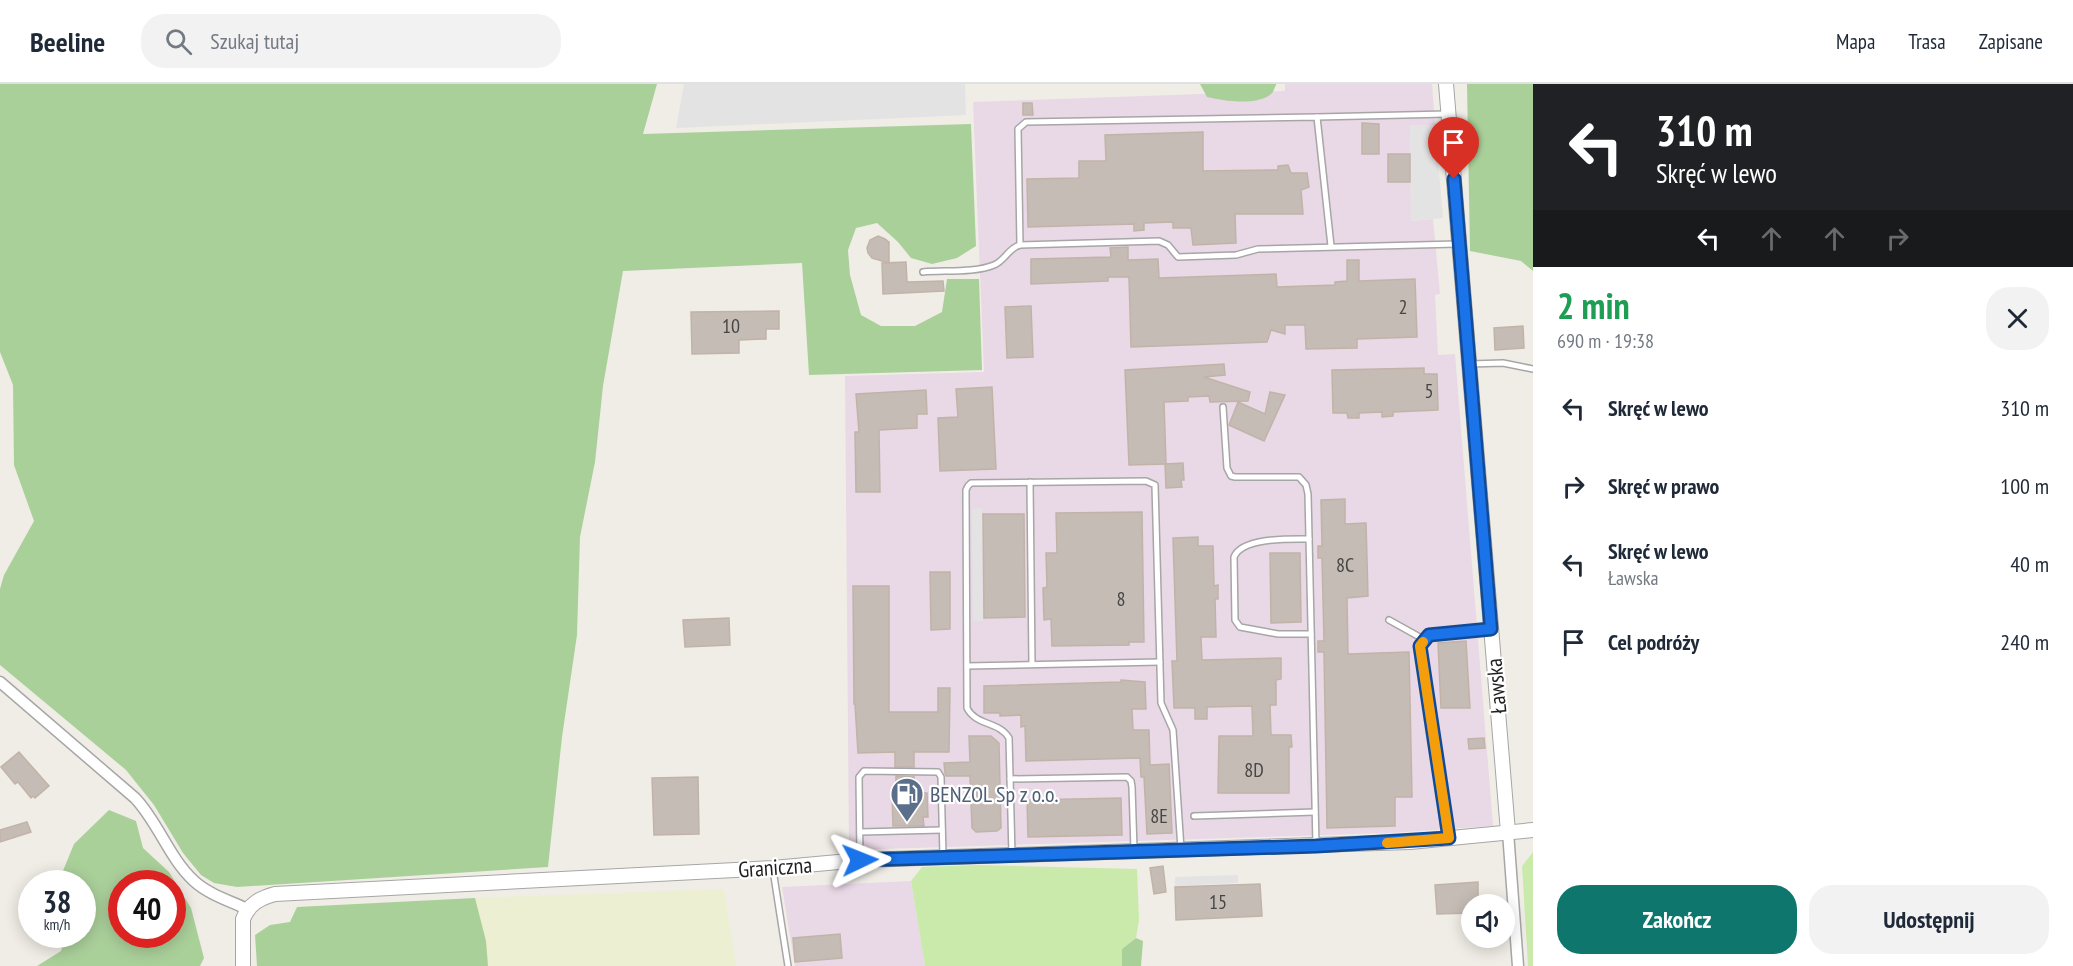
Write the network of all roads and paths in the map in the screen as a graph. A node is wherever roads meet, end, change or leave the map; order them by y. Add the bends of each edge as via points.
1 (1446, 84) edge
2 (1448, 114) junction
3 (1317, 117) junction
4 (1459, 244) junction
5 (1020, 245) junction
6 (1331, 246) junction
7 (923, 272) dead end
8 (1469, 364) junction
9 (1533, 369) edge
10 (1223, 407) dead end
11 (1030, 482) junction
12 (1309, 539) junction
13 (1389, 620) dead end
14 (1491, 629) junction
15 (1311, 634) junction
16 (1425, 640) junction
17 (1161, 662) junction
18 (1032, 664) junction
19 (967, 666) junction
20 (0, 682) edge
21 (1010, 779) junction
22 (1315, 812) junction
23 (1194, 816) dead end
24 (942, 830) junction
25 (1533, 830) edge
26 (860, 832) junction
27 (1508, 832) junction
28 (1449, 838) junction
29 (1316, 846) junction
30 (1181, 851) junction
31 (1134, 852) junction
32 (1012, 856) junction
33 (943, 858) junction
34 (860, 860) junction
35 (773, 868) junction
36 (245, 914) junction
37 (243, 966) edge
38 (788, 966) edge
39 (1518, 966) edge

1 - 2 street, Ławska
2 - 3 lane
2 - 4 street, Ławska
3 - 5 lane via 1023,123 1018,129
3 - 6 lane
4 - 6 lane
4 - 8 street, Ławska
5 - 6 lane via 1159,241 1178,257
5 - 7 lane via 985,268
8 - 9 lane via 1503,363
8 - 14 street, Ławska
10 - 12 lane via 1229,473 1235,477 1299,477 1308,494
11 - 17 lane via 1146,481 1155,485
11 - 18 lane
11 - 19 lane via 971,483 966,490
12 - 15 lane
12 - 15 lane via 1270,540 1236,551 1235,620 1240,627 1278,634
13 - 16 lane
14 - 16 lane via 1429,635
14 - 27 street, Ławska
15 - 22 lane
16 - 28 lane via 1420,646
17 - 18 lane
17 - 30 lane via 1161,703 1173,730
18 - 19 lane
19 - 21 lane via 967,708 976,718 1001,728 1010,738
20 - 36 street via 146,809 177,861 195,882
21 - 31 lane via 1127,777 1132,787
21 - 32 lane
22 - 23 lane
22 - 29 lane
24 - 26 lane
24 - 26 lane via 941,777 936,771 864,771 859,777
24 - 33 lane
25 - 27 street, Graniczna
26 - 34 lane
27 - 28 street, Graniczna
27 - 39 street, Ławska
28 - 29 street, Graniczna
29 - 30 street, Graniczna
30 - 31 street, Graniczna
31 - 32 street, Graniczna
32 - 33 street, Graniczna
33 - 34 street, Graniczna
34 - 35 street, Graniczna
35 - 36 street, Graniczna via 275,894 262,898
35 - 38 lane
36 - 37 street

